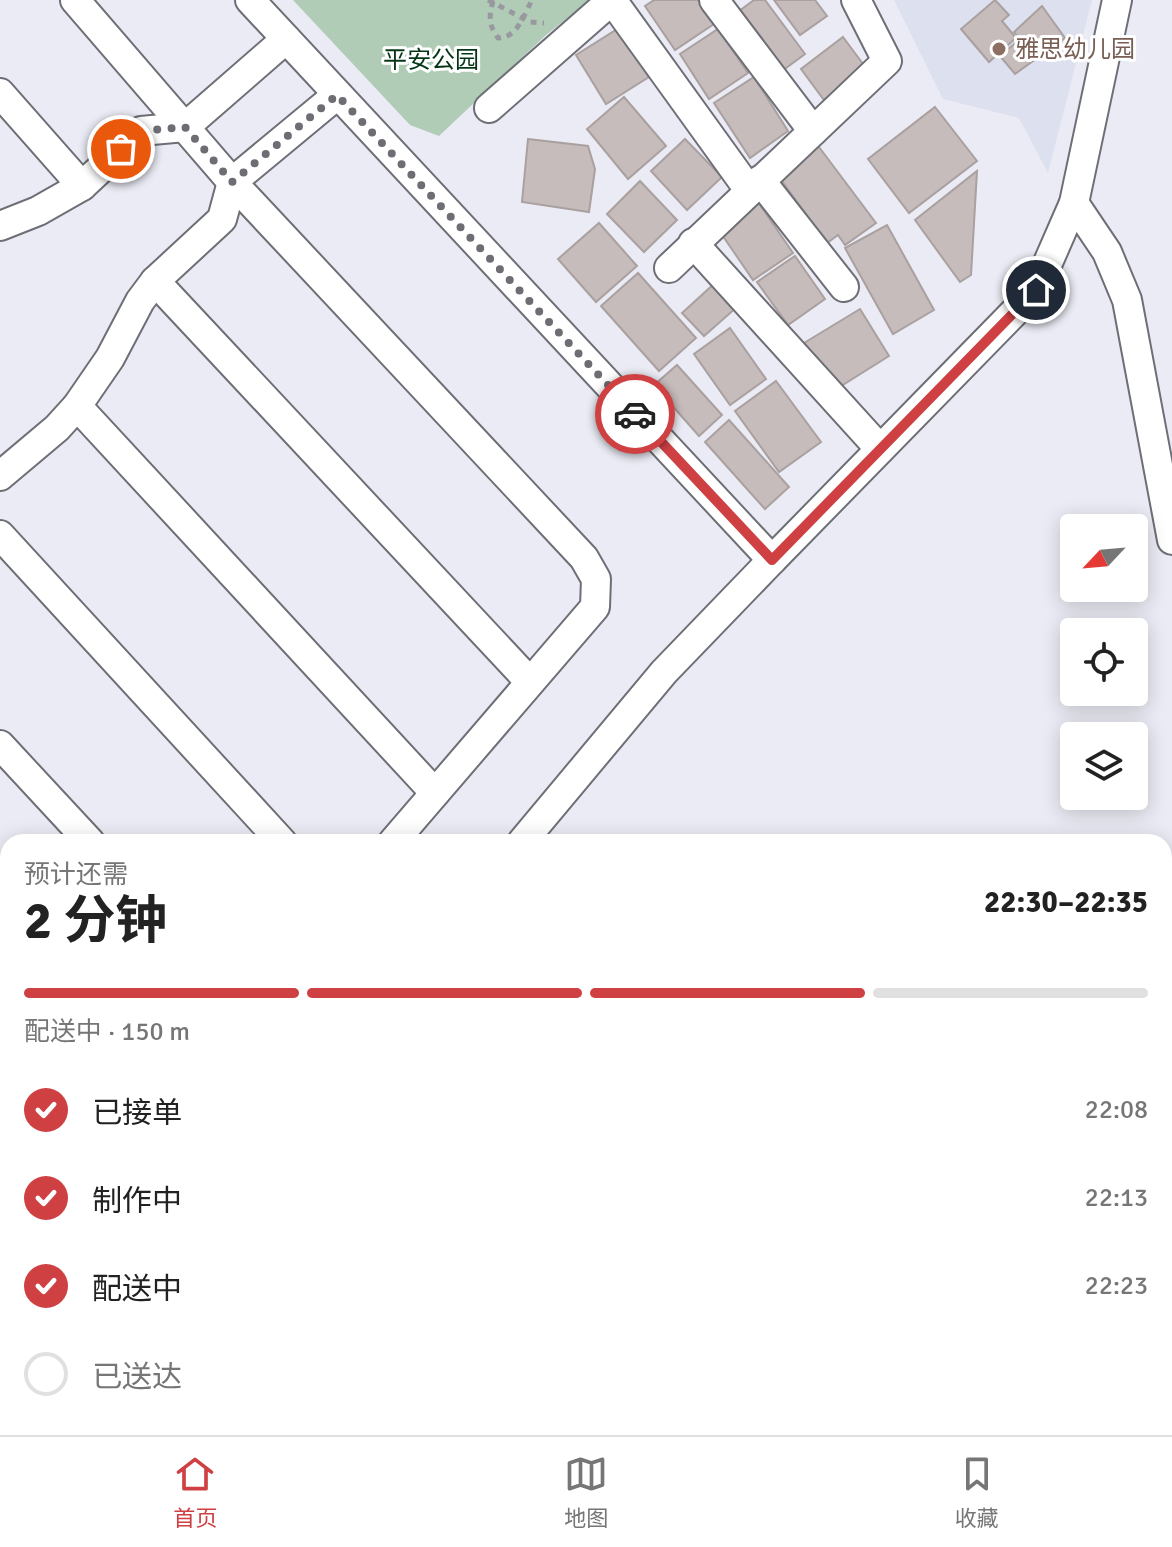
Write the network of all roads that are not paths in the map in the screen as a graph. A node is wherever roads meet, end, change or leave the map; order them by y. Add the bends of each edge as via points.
1 (75, 0) edge
2 (250, 0) edge
3 (612, 0) edge
4 (714, 0) edge
5 (856, 0) edge
6 (1117, 0) edge
7 (286, 39) junction
8 (0, 93) edge
9 (337, 95) junction
10 (489, 108) dead end
11 (185, 127) junction
12 (813, 131) junction
13 (232, 182) junction
14 (754, 185) junction
15 (82, 186) junction
16 (1074, 203) junction
17 (0, 226) edge
18 (693, 243) junction
19 (669, 268) dead end
20 (155, 281) junction
21 (844, 287) dead end
22 (77, 406) junction
23 (880, 449) junction
24 (0, 476) edge
25 (0, 535) edge
26 (1172, 540) edge
27 (772, 560) junction
28 (530, 682) junction
29 (0, 745) edge
30 (435, 793) junction
31 (83, 834) edge
32 (275, 834) edge
33 (400, 834) edge
34 (529, 834) edge

1 - 11 street
2 - 7 street
3 - 10 street
3 - 14 street
4 - 12 street
5 - 12 street via 887,61
6 - 16 street
7 - 9 street
7 - 11 street
8 - 15 street
9 - 13 street
9 - 27 street
11 - 13 street
11 - 15 street via 141,131
12 - 14 street
13 - 20 street via 222,219
13 - 28 street via 584,558 596,579 595,607
14 - 18 street
14 - 21 street
15 - 17 street
16 - 23 street via 1036,290
16 - 26 street via 1107,252 1127,300
18 - 19 street
18 - 23 street
20 - 22 street
20 - 28 street
22 - 24 street
22 - 30 street
23 - 27 street
25 - 32 street
27 - 34 street via 664,672
28 - 30 street
29 - 31 street
30 - 33 street

